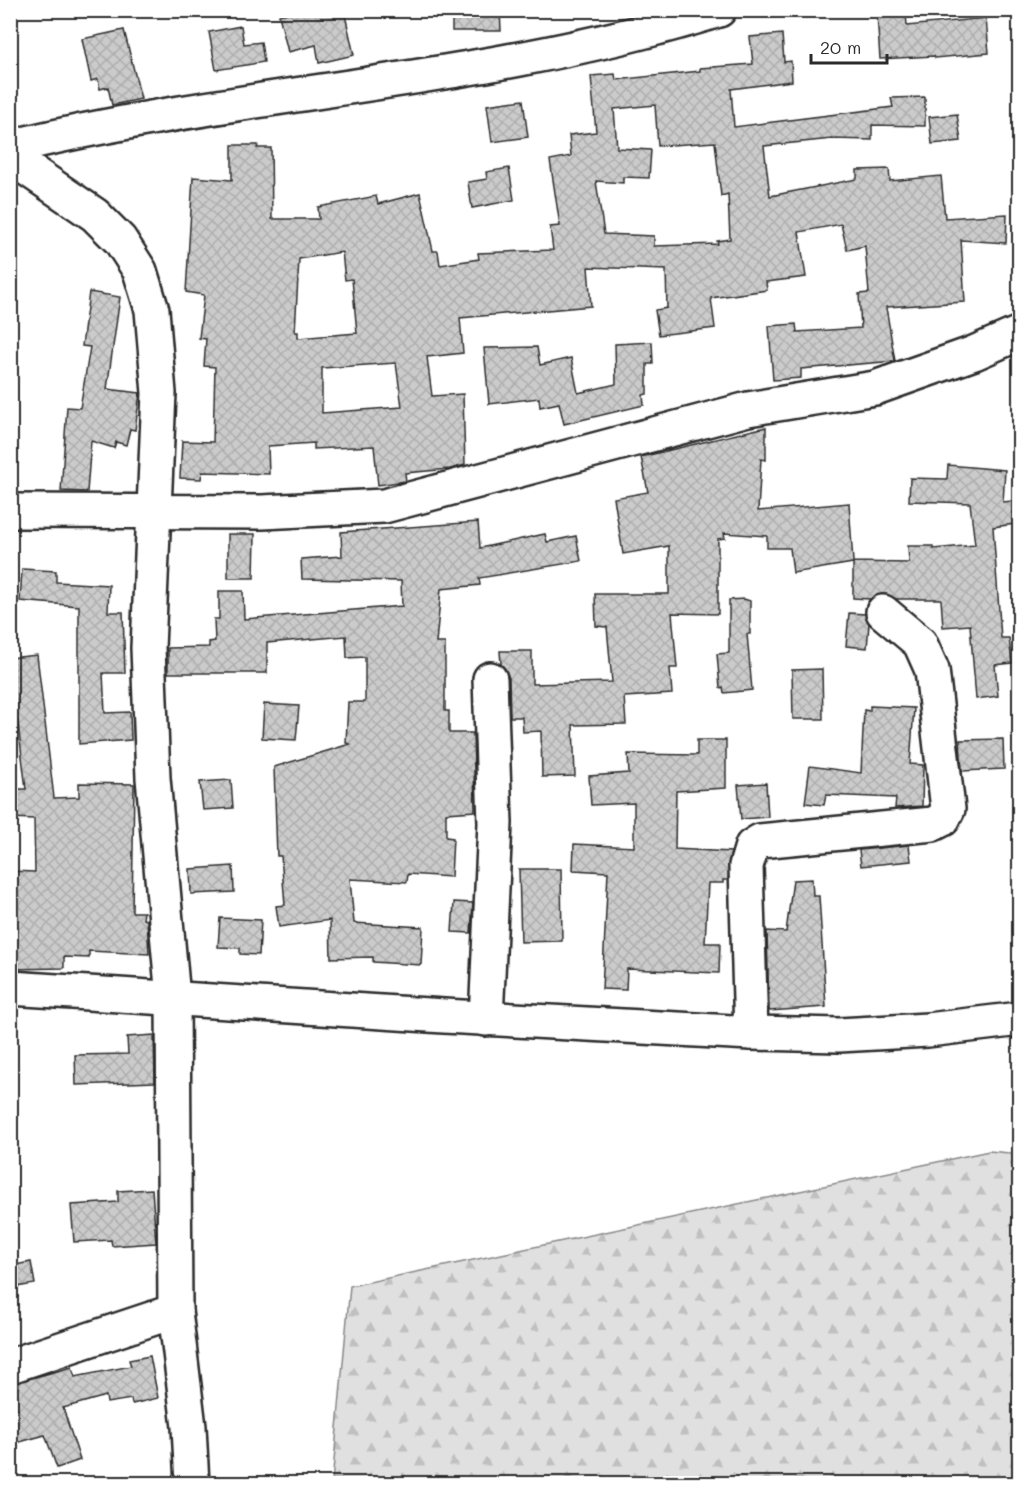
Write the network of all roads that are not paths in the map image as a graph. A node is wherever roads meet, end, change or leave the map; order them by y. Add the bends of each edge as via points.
1 (719, 10) edge
2 (10, 147) edge
3 (10, 157) edge
4 (1020, 333) edge
5 (156, 510) junction
6 (10, 511) edge
7 (883, 612) dead end
8 (490, 679) dead end
9 (10, 988) edge
10 (173, 998) junction
11 (486, 1019) junction
12 (1020, 1019) edge
13 (751, 1033) junction
14 (175, 1311) junction
15 (10, 1366) edge
16 (192, 1484) edge

1 - 2 street via 664,28 416,79 96,127
3 - 5 street via 95,215 120,240 140,271 152,310 159,393
4 - 5 street via 875,388 748,409 384,506 262,512
5 - 6 street
5 - 10 street via 148,648 153,778
7 - 13 street via 920,643 932,670 948,809 943,819 933,824 760,841 752,846 746,866
8 - 11 street via 495,823
9 - 10 street
10 - 11 street
10 - 14 street
11 - 13 street
12 - 13 street via 839,1035
14 - 15 street
14 - 16 street

